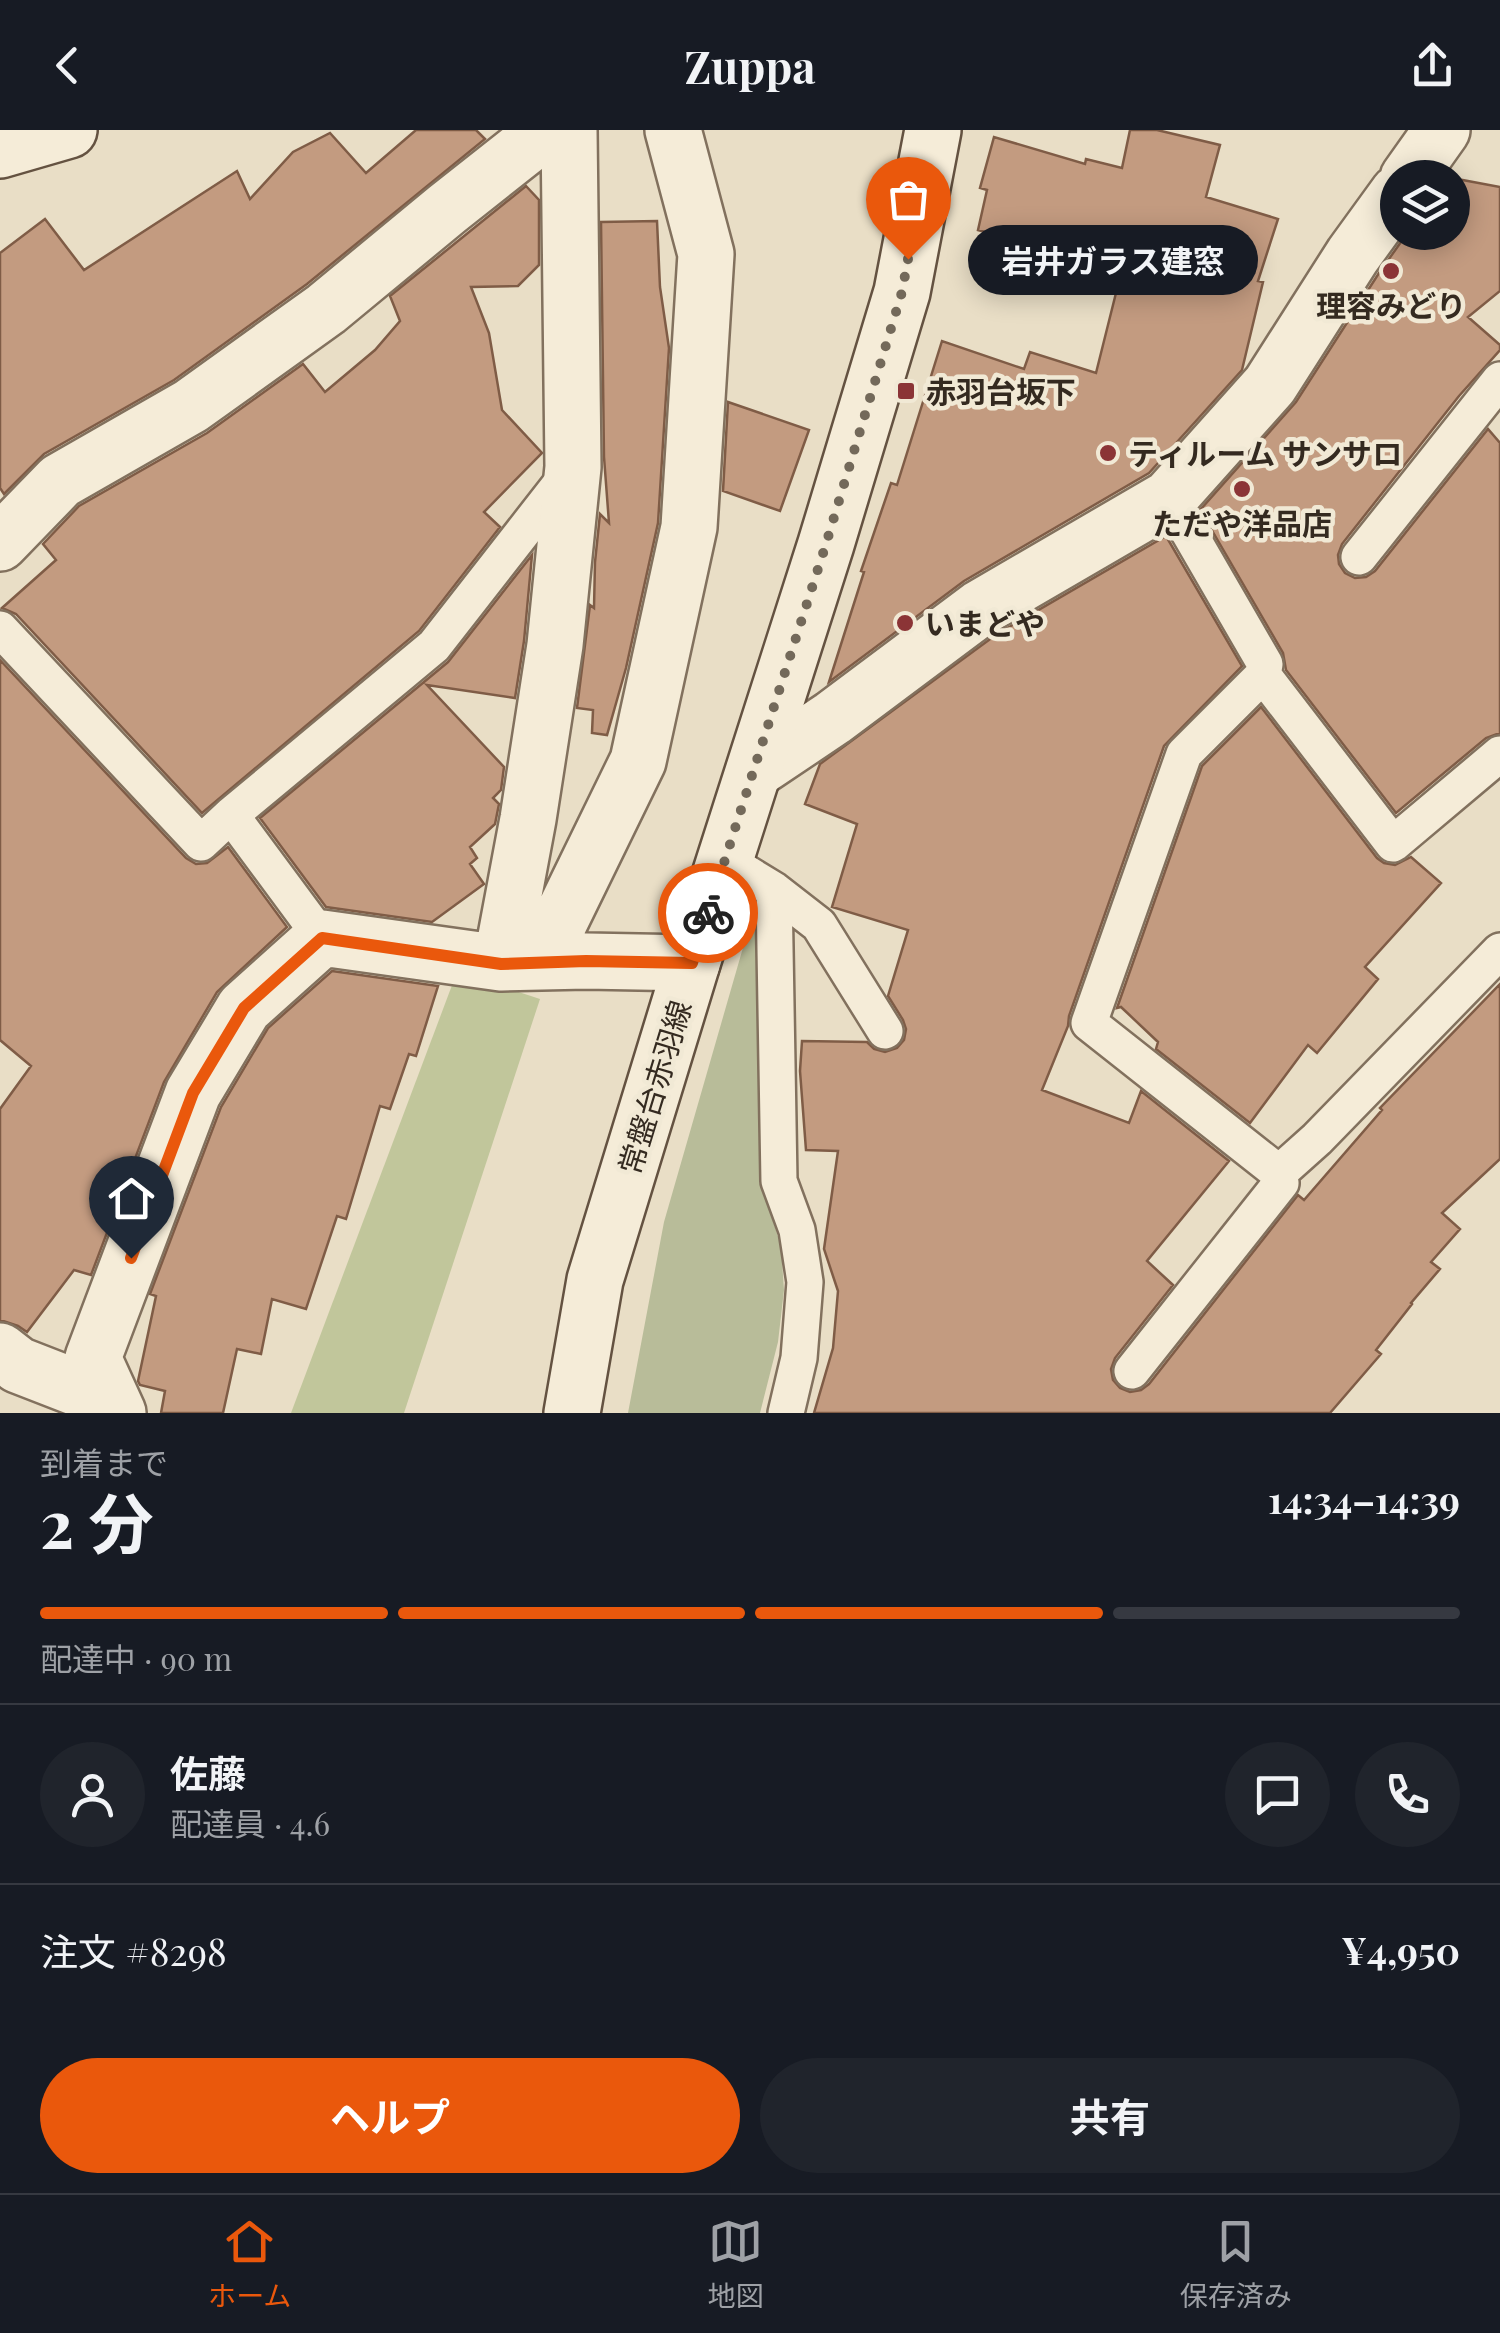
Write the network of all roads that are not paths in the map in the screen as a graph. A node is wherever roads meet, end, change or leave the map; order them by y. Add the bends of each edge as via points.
1 (69, 130) edge
2 (547, 130) edge
3 (569, 130) edge
4 (673, 130) edge
5 (933, 130) edge
6 (1442, 130) edge
7 (0, 150) edge
8 (1421, 160) edge
9 (1380, 218) edge
10 (1500, 380) edge
11 (574, 467) junction
12 (1169, 498) junction
13 (0, 543) edge
14 (1359, 557) dead end
15 (0, 629) edge
16 (1263, 675) junction
17 (1500, 754) edge
18 (754, 771) junction
19 (230, 815) junction
20 (726, 860) junction
21 (774, 890) junction
22 (322, 938) junction
23 (1500, 951) edge
24 (520, 963) junction
25 (692, 963) junction
26 (884, 1031) dead end
27 (1279, 1173) junction
28 (0, 1351) edge
29 (1132, 1370) dead end
30 (116, 1408) edge
31 (572, 1413) edge
32 (786, 1413) edge

1 - 7 street
2 - 13 street via 326,310 191,406 60,480
3 - 11 street
4 - 24 street via 706,254 689,527 638,761
5 - 18 street, 常盤台赤羽線 via 902,292
6 - 8 street
9 - 12 street via 1270,385
10 - 14 lane
11 - 19 lane via 434,646
11 - 24 street via 528,819
12 - 16 lane via 1265,664
12 - 18 street via 980,608
15 - 19 lane via 201,843
16 - 17 lane via 1392,844
16 - 27 lane via 1184,754 1089,1023
18 - 20 street, 常盤台赤羽線
19 - 22 lane
20 - 21 lane
20 - 25 street, 常盤台赤羽線
21 - 26 lane via 819,924
21 - 32 lane via 778,1181 797,1230 805,1282 800,1358
22 - 24 street
22 - 30 street via 244,1008 193,1093 93,1358
23 - 27 lane
24 - 25 street
25 - 31 street, 常盤台赤羽線 via 595,1280
27 - 29 lane via 1282,1183
28 - 30 street

